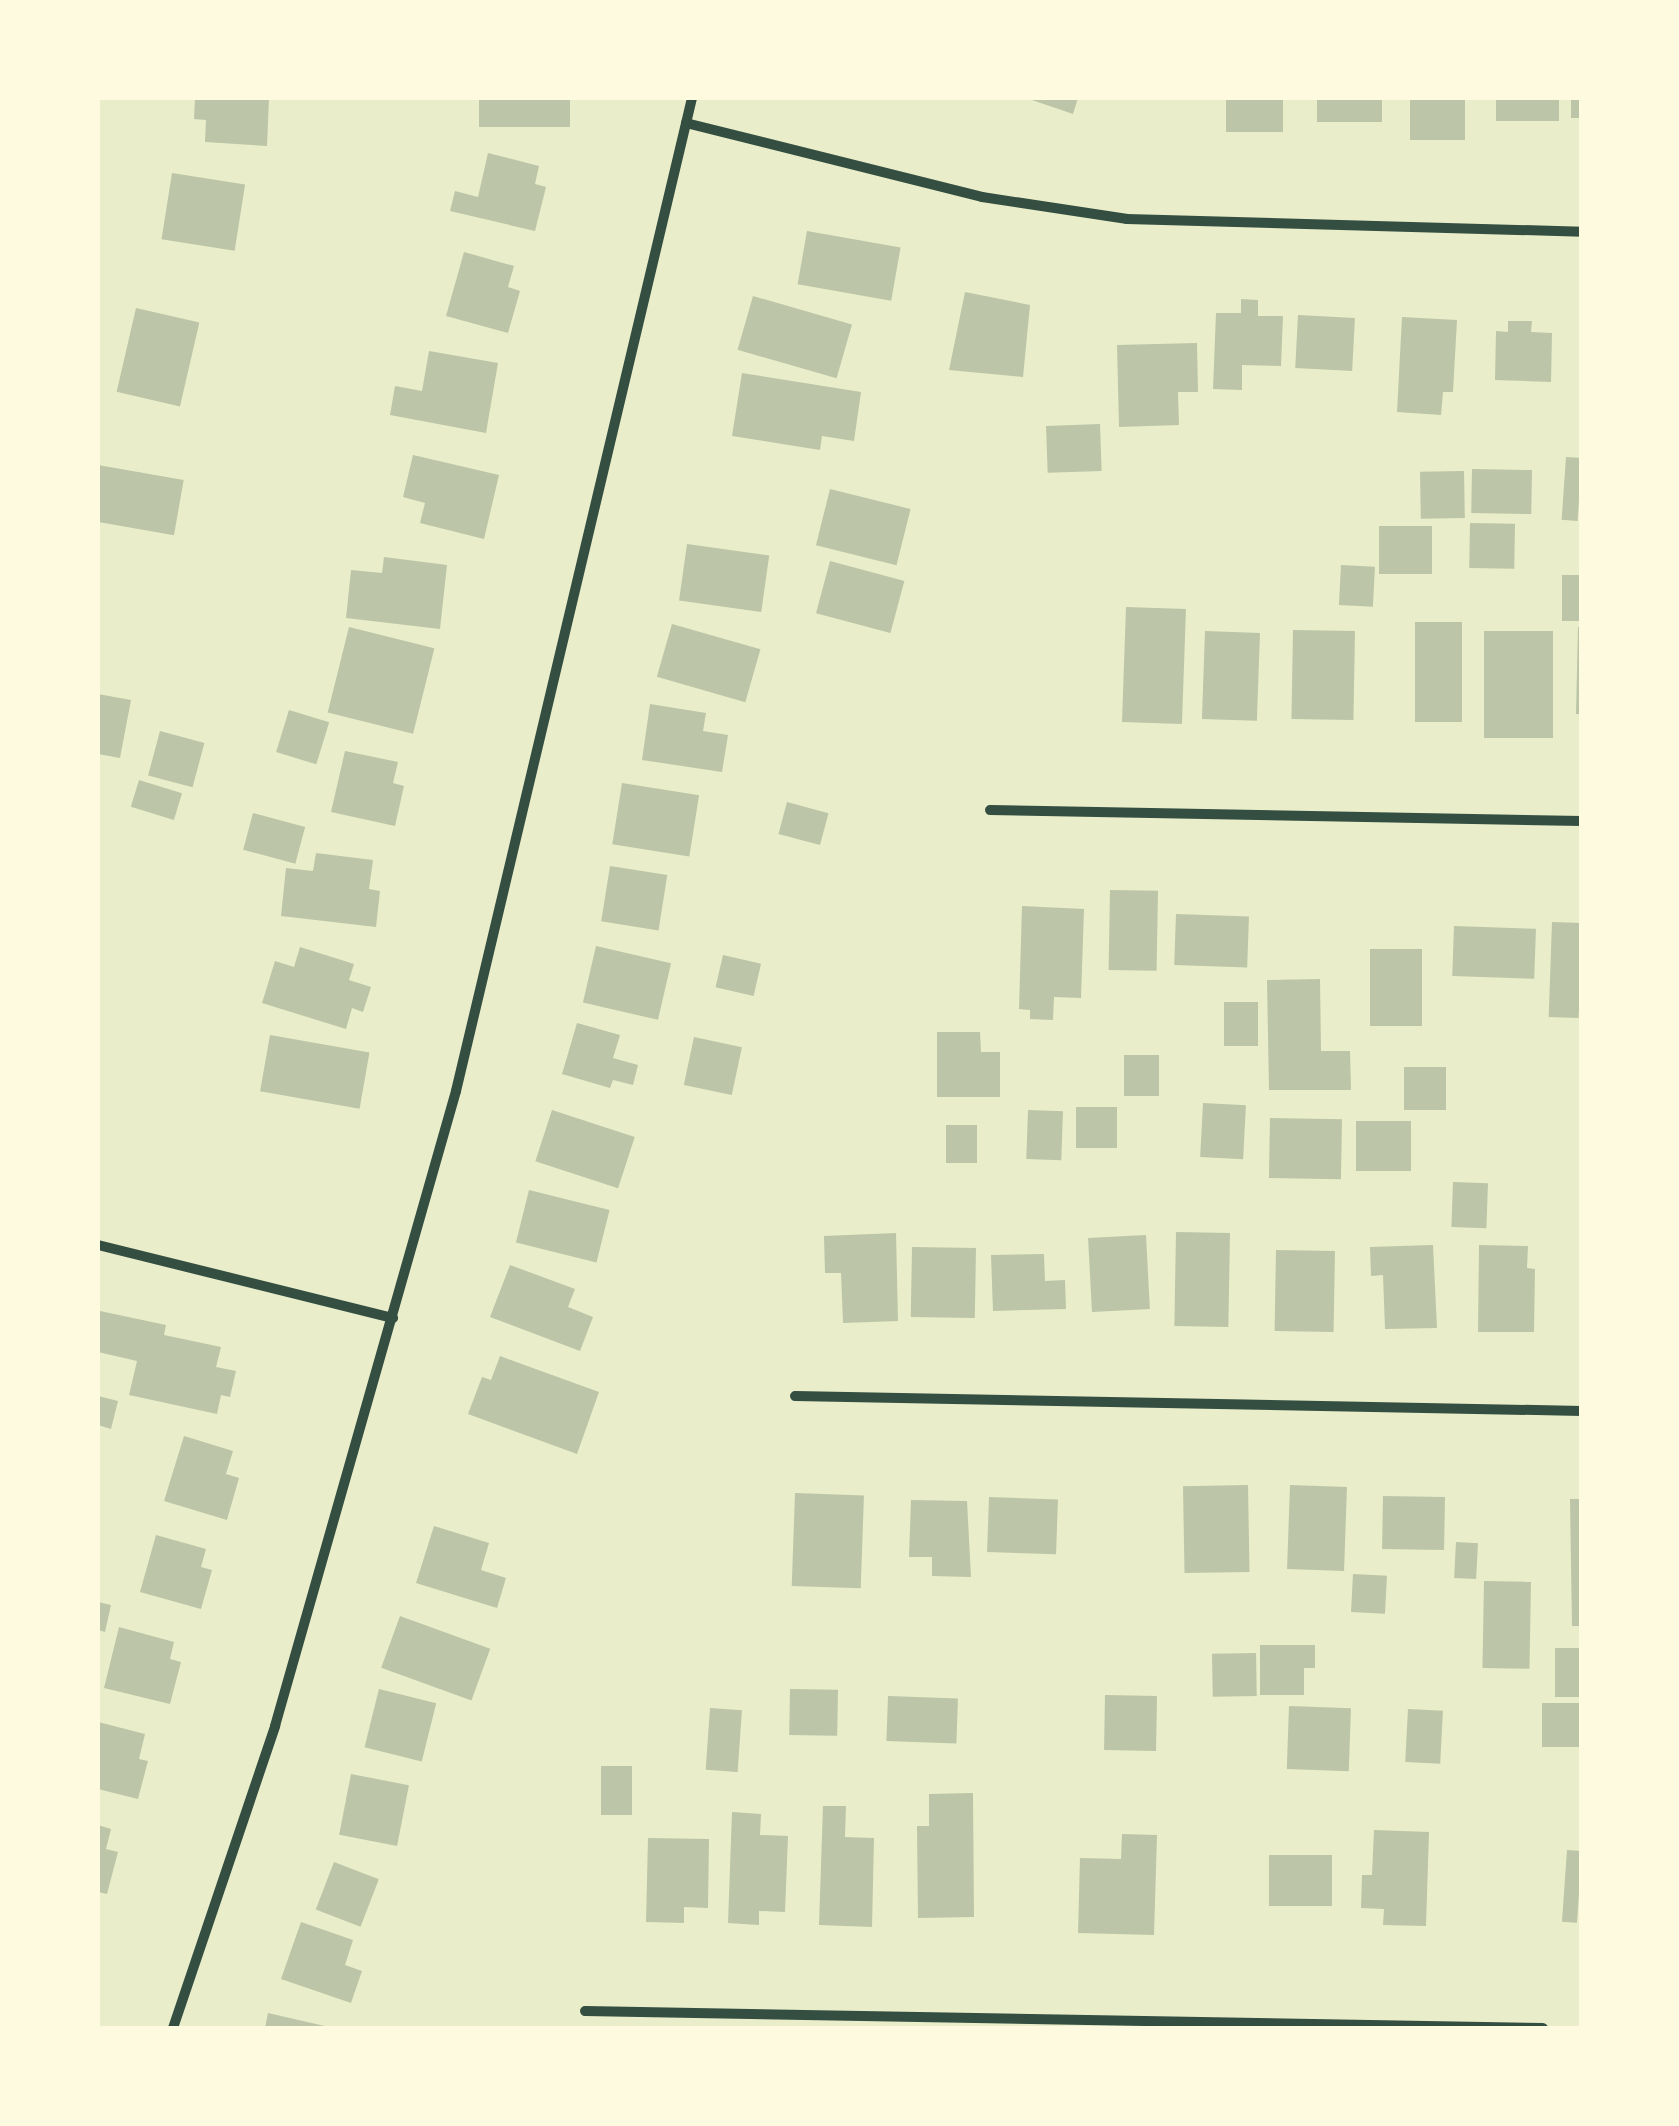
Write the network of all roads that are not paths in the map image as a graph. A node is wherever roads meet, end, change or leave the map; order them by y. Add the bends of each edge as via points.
1 (692, 98) edge
2 (686, 124) junction
3 (1582, 232) edge
4 (990, 810) dead end
5 (1582, 821) edge
6 (98, 1244) edge
7 (393, 1318) junction
8 (795, 1396) dead end
9 (1582, 1411) edge
10 (585, 2011) dead end
11 (173, 2028) edge
12 (1543, 2028) edge

1 - 2 street
2 - 3 street via 982,197 1127,219
2 - 7 street via 456,1091
4 - 5 street
6 - 7 street
7 - 11 street via 275,1726
8 - 9 street
10 - 12 street

